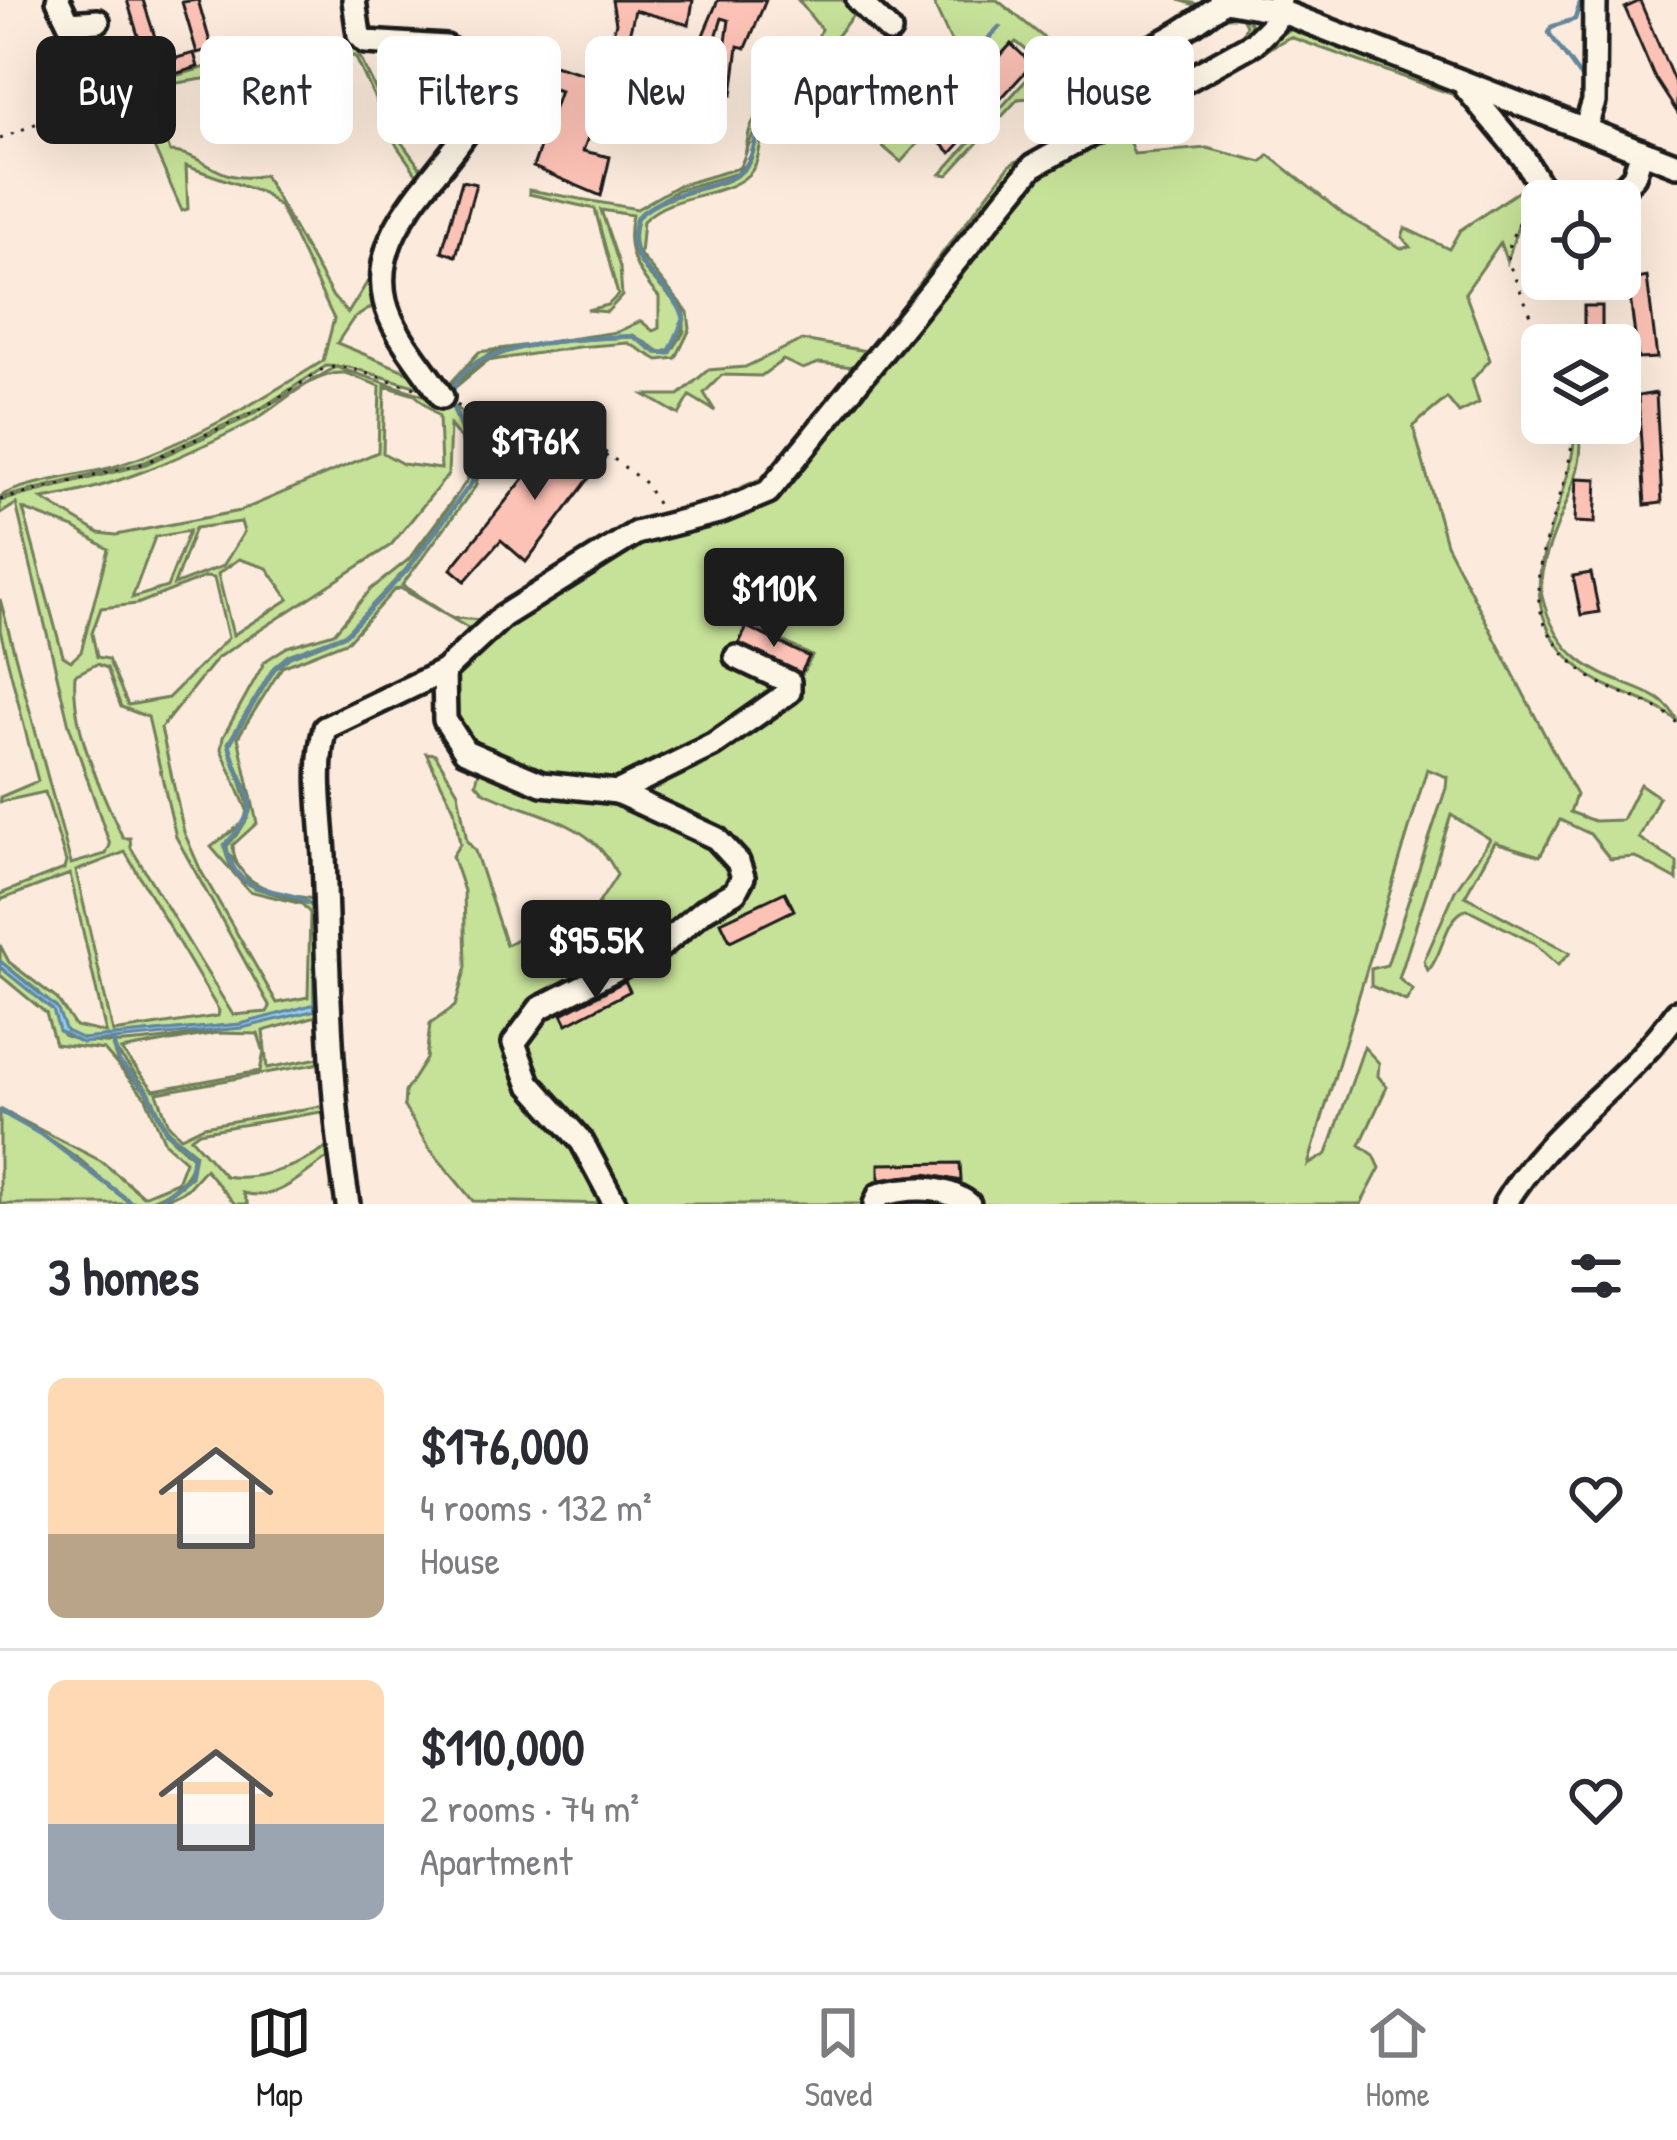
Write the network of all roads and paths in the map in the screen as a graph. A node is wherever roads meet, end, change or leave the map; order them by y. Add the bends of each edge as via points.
1 (58, 0) edge
2 (353, 0) edge
3 (858, 0) edge
4 (1222, 0) edge
5 (1594, 0) edge
6 (1280, 5) edge
7 (98, 21) dead end
8 (890, 31) dead end
9 (1168, 36) edge
10 (1462, 83) junction
11 (36, 124) edge
12 (1585, 128) junction
13 (0, 139) edge
14 (1642, 152) junction
15 (1677, 165) edge
16 (1534, 175) junction
17 (1537, 180) edge
18 (1630, 180) edge
19 (1535, 324) edge
20 (442, 398) junction
21 (1571, 444) edge
22 (0, 500) edge
23 (664, 524) junction
24 (736, 657) dead end
25 (444, 671) junction
26 (1677, 724) edge
27 (617, 792) junction
28 (1677, 1012) edge
29 (1507, 1203) edge
30 (348, 1204) edge
31 (615, 1204) edge
32 (874, 1204) edge
33 (969, 1204) edge

1 - 7 street via 69,23
2 - 20 street via 366,43 446,47 484,76 476,113 384,257 395,328
3 - 8 street
4 - 6 street
4 - 9 street
5 - 12 street via 1594,102
6 - 10 street
6 - 23 street via 1253,43 1033,166 768,492
10 - 12 street
10 - 16 street
11 - 13 path
12 - 14 street
14 - 15 street
14 - 18 street
16 - 17 street
16 - 19 path via 1508,262
20 - 22 path via 326,367 146,463
20 - 23 path via 558,476 588,439 645,483
21 - 26 path via 1565,493 1536,567 1539,607 1580,670
23 - 25 street via 548,584
24 - 27 street via 790,682 789,692 713,745
25 - 27 street via 445,720 465,751 542,784
25 - 30 street via 336,720 321,742
27 - 31 street via 716,838 743,877 736,892 660,947 540,1009 514,1043 529,1083 582,1142
28 - 29 street via 1544,1146
32 - 33 street via 902,1189 953,1192

